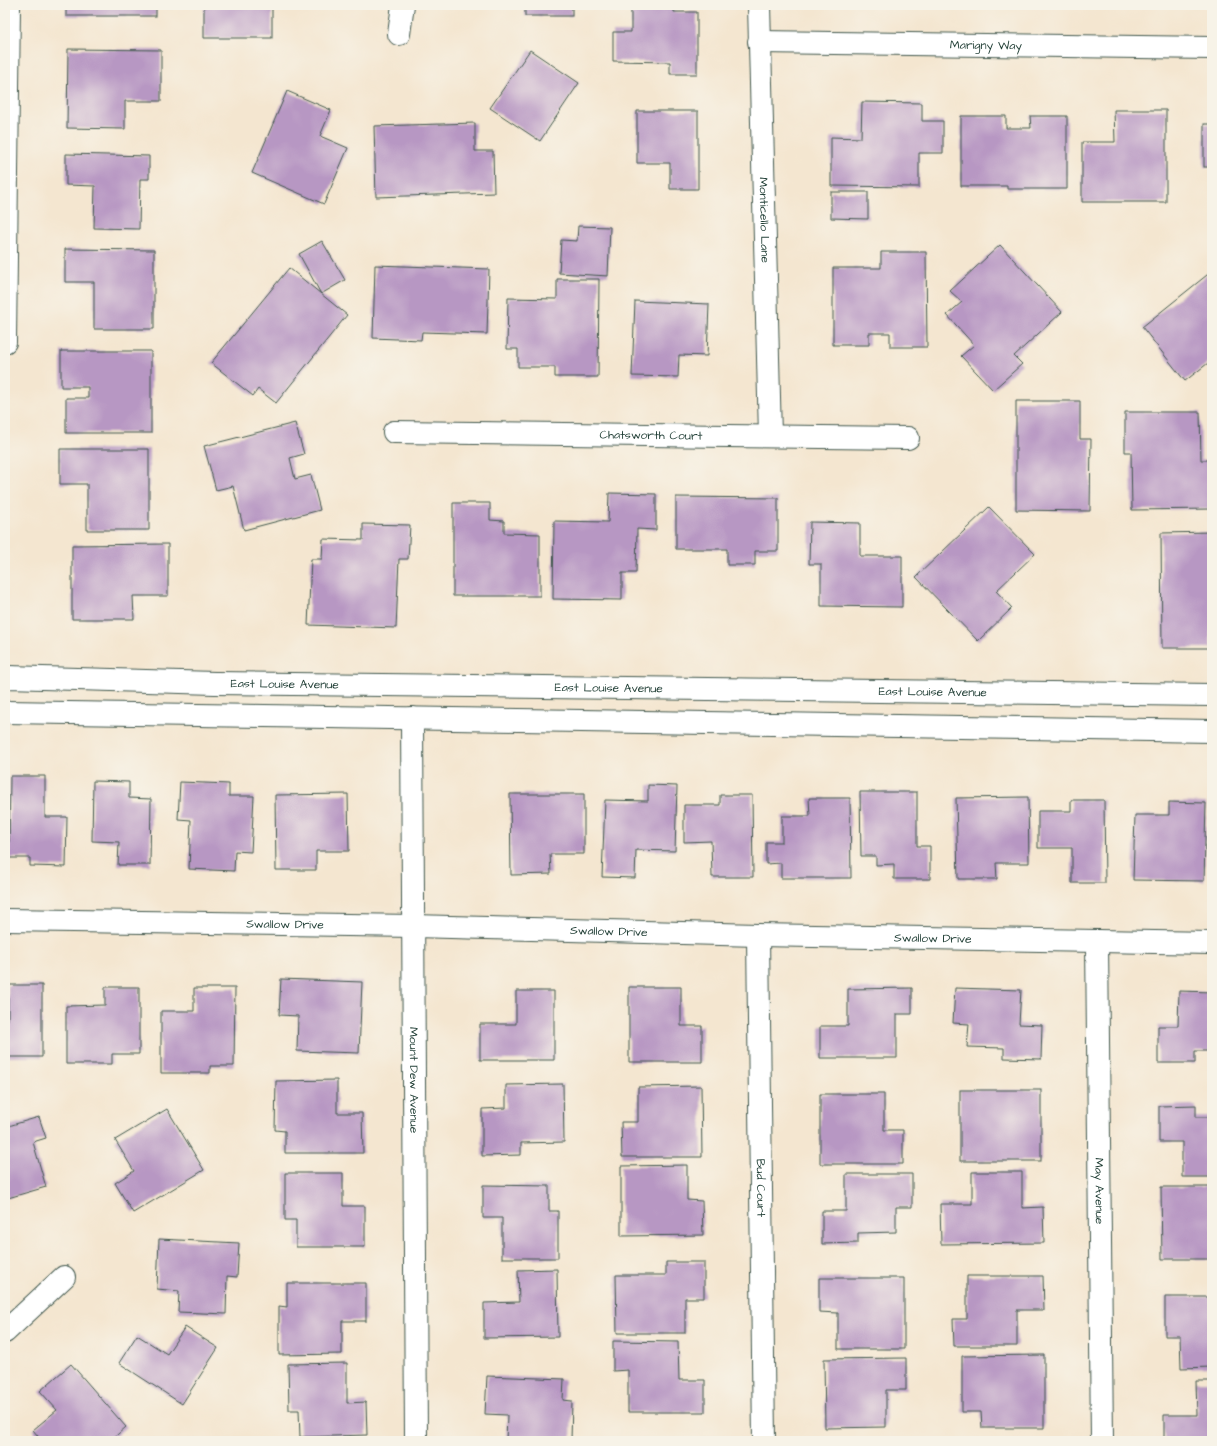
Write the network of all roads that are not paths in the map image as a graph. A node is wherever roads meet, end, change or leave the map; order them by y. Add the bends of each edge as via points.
1 (9, 5) edge
2 (402, 5) edge
3 (759, 5) edge
4 (398, 34) dead end
5 (759, 42) junction
6 (1212, 48) edge
7 (5, 342) edge
8 (394, 432) dead end
9 (770, 436) junction
10 (908, 438) dead end
11 (5, 678) edge
12 (1212, 695) edge
13 (5, 712) edge
14 (412, 718) junction
15 (1212, 731) edge
16 (5, 920) edge
17 (414, 926) junction
18 (758, 935) junction
19 (1097, 941) junction
20 (1212, 943) edge
21 (64, 1278) dead end
22 (5, 1332) edge
23 (416, 1441) edge
24 (764, 1441) edge
25 (1102, 1441) edge

1 - 7 street
2 - 4 street
3 - 5 street, Monticello Lane
5 - 6 street, Marigny Way
5 - 9 street, Monticello Lane
8 - 9 street, Chatsworth Court
9 - 10 street, Chatsworth Court
11 - 12 street, East Louise Avenue via 216,683
13 - 14 street
14 - 15 street
14 - 17 street, Mount Dew Avenue
16 - 17 street, Swallow Drive
17 - 18 street, Swallow Drive
17 - 23 street, Mount Dew Avenue
18 - 19 street, Swallow Drive
18 - 24 street, Bud Court
19 - 20 street, Swallow Drive
19 - 25 street, May Avenue
21 - 22 street

